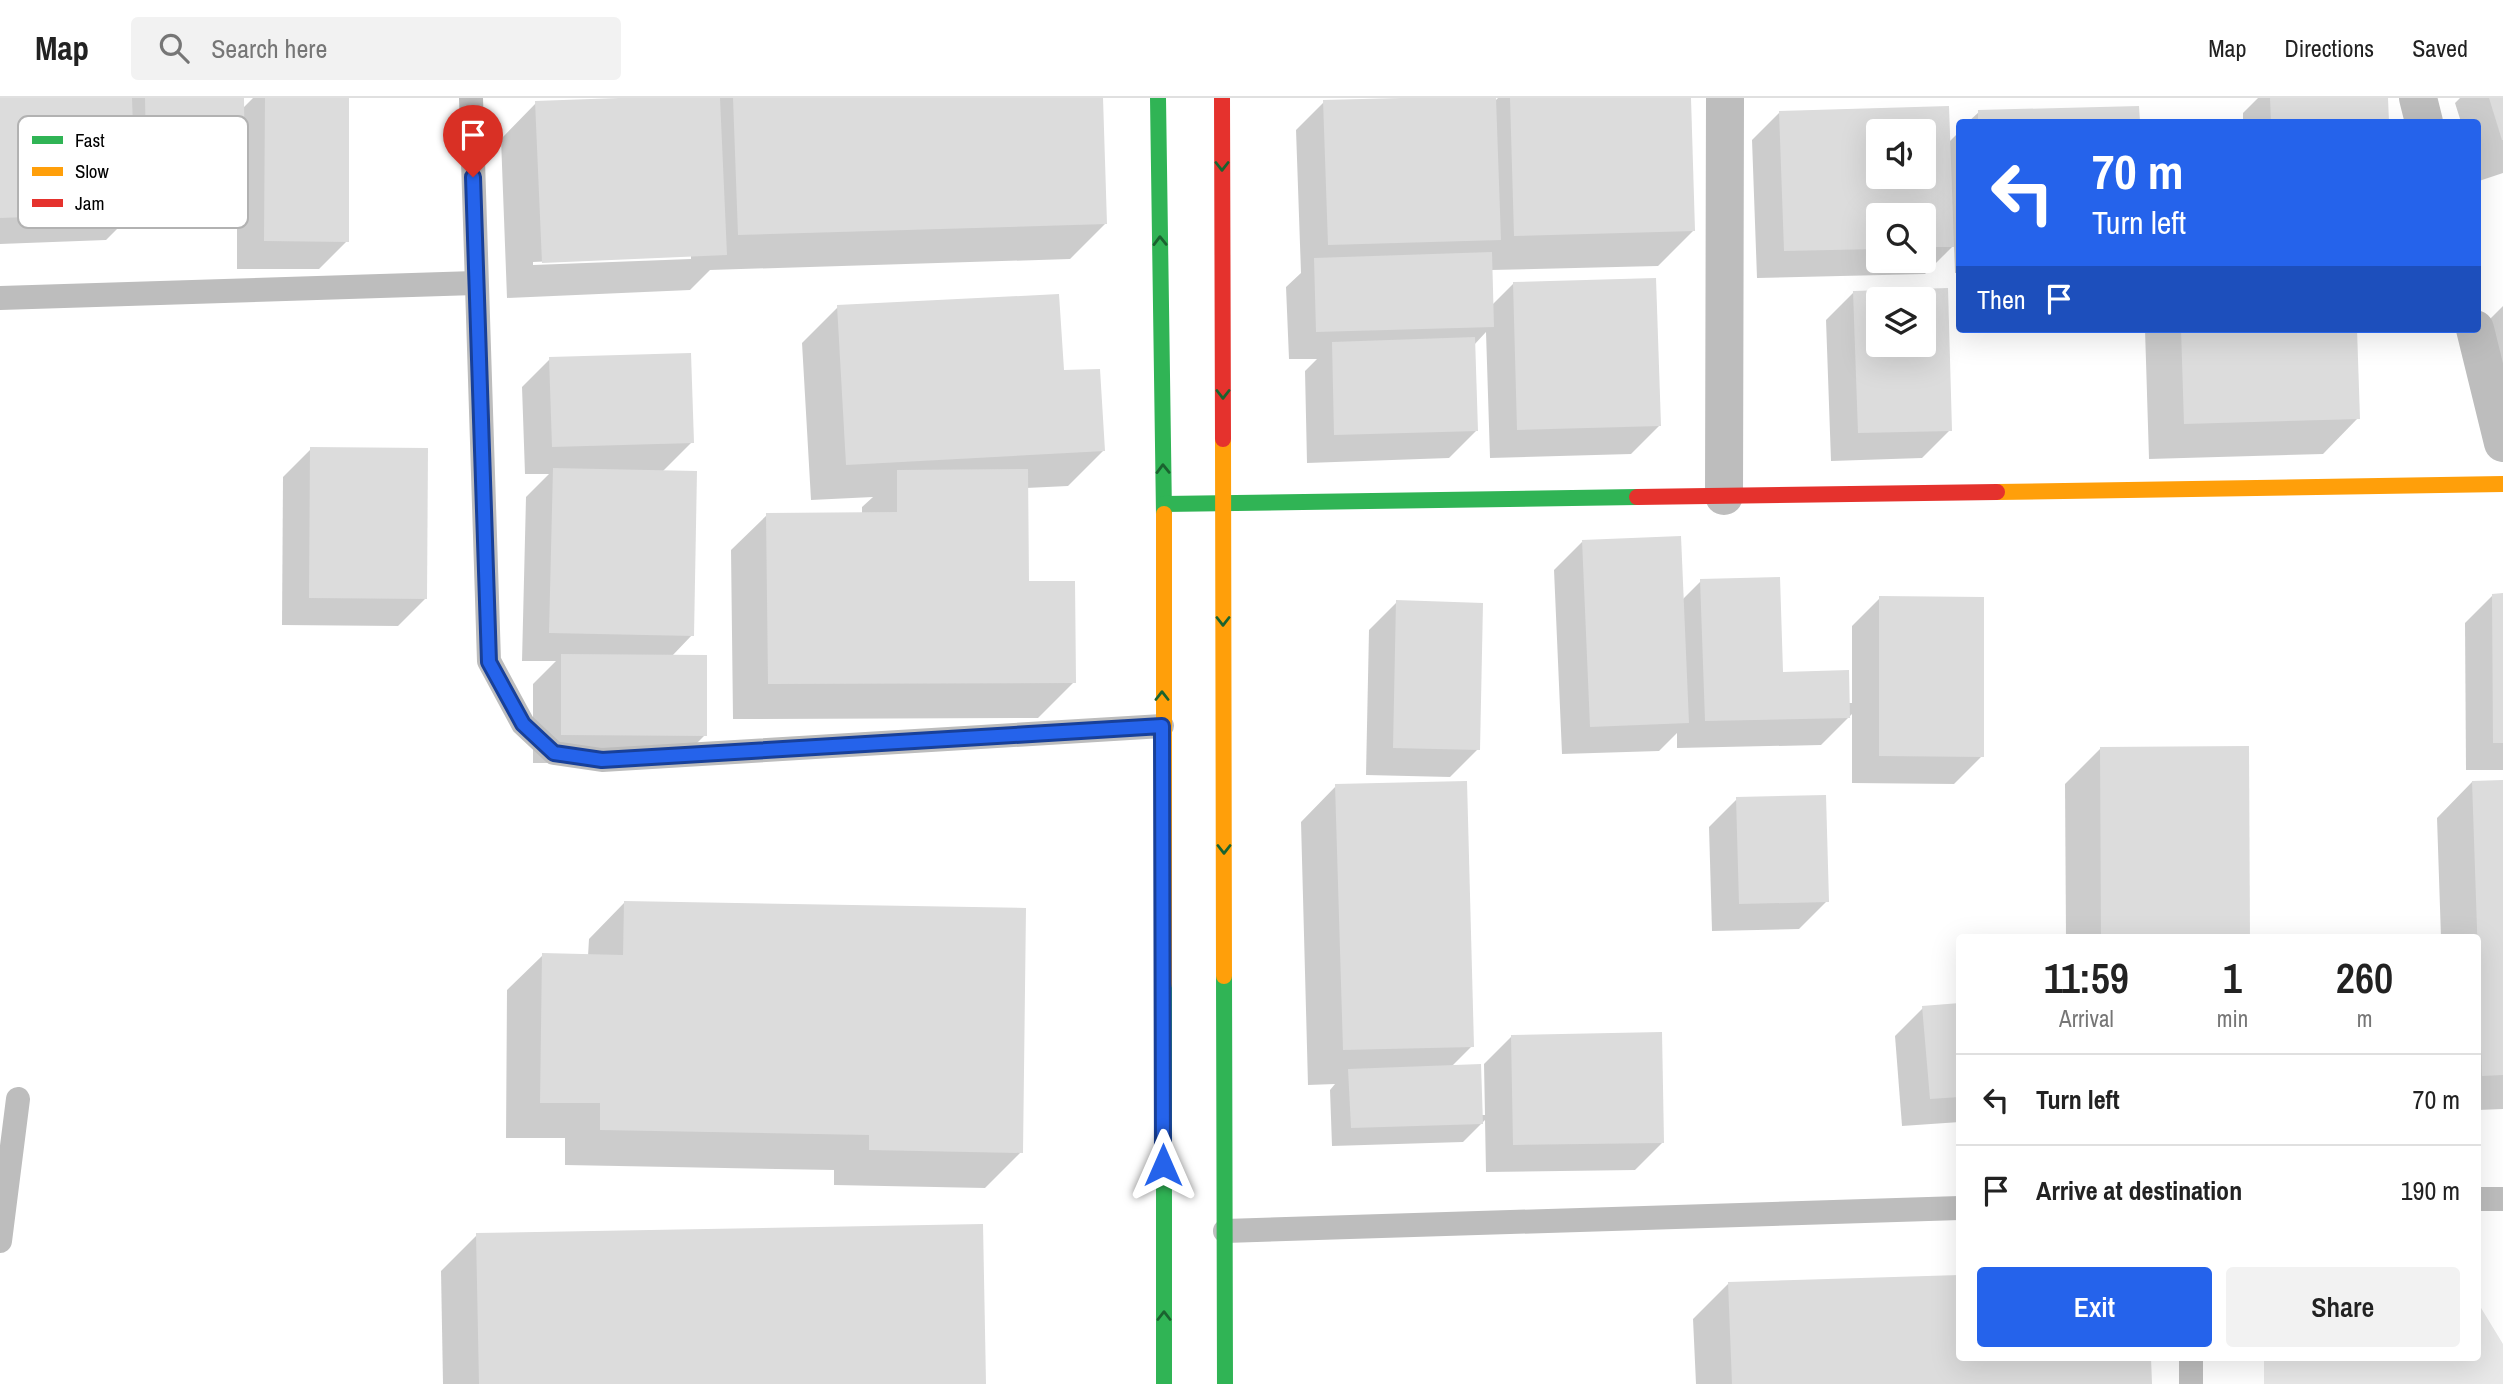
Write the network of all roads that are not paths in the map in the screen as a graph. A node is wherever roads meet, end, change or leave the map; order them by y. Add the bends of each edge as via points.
1 (471, 98) edge
2 (1157, 98) edge
3 (1222, 98) edge
4 (1725, 98) edge
5 (2418, 98) edge
6 (2423, 119) edge
7 (475, 283) junction
8 (0, 298) edge
9 (2476, 333) edge
10 (2503, 443) edge
11 (2503, 484) edge
12 (1724, 496) junction
13 (1223, 503) junction
14 (1164, 504) junction
15 (1162, 726) junction
16 (18, 1099) dead end
17 (2481, 1199) edge
18 (2503, 1199) edge
19 (1956, 1208) edge
20 (1225, 1231) junction
21 (0, 1241) edge
22 (2191, 1361) edge
23 (1164, 1384) edge
24 (1225, 1384) edge
25 (2191, 1384) edge

1 - 7 lane
14 -> 2 street
3 -> 13 street
4 - 12 street
5 - 6 street
7 - 8 lane
7 - 15 lane via 489,662 523,724 554,753 602,760
9 - 10 street
11 - 12 street
12 - 13 street
13 - 14 street
13 -> 20 street
15 -> 14 street
23 -> 15 street
16 - 21 lane
17 - 18 lane
19 - 20 lane
20 - 24 street
22 - 25 lane

